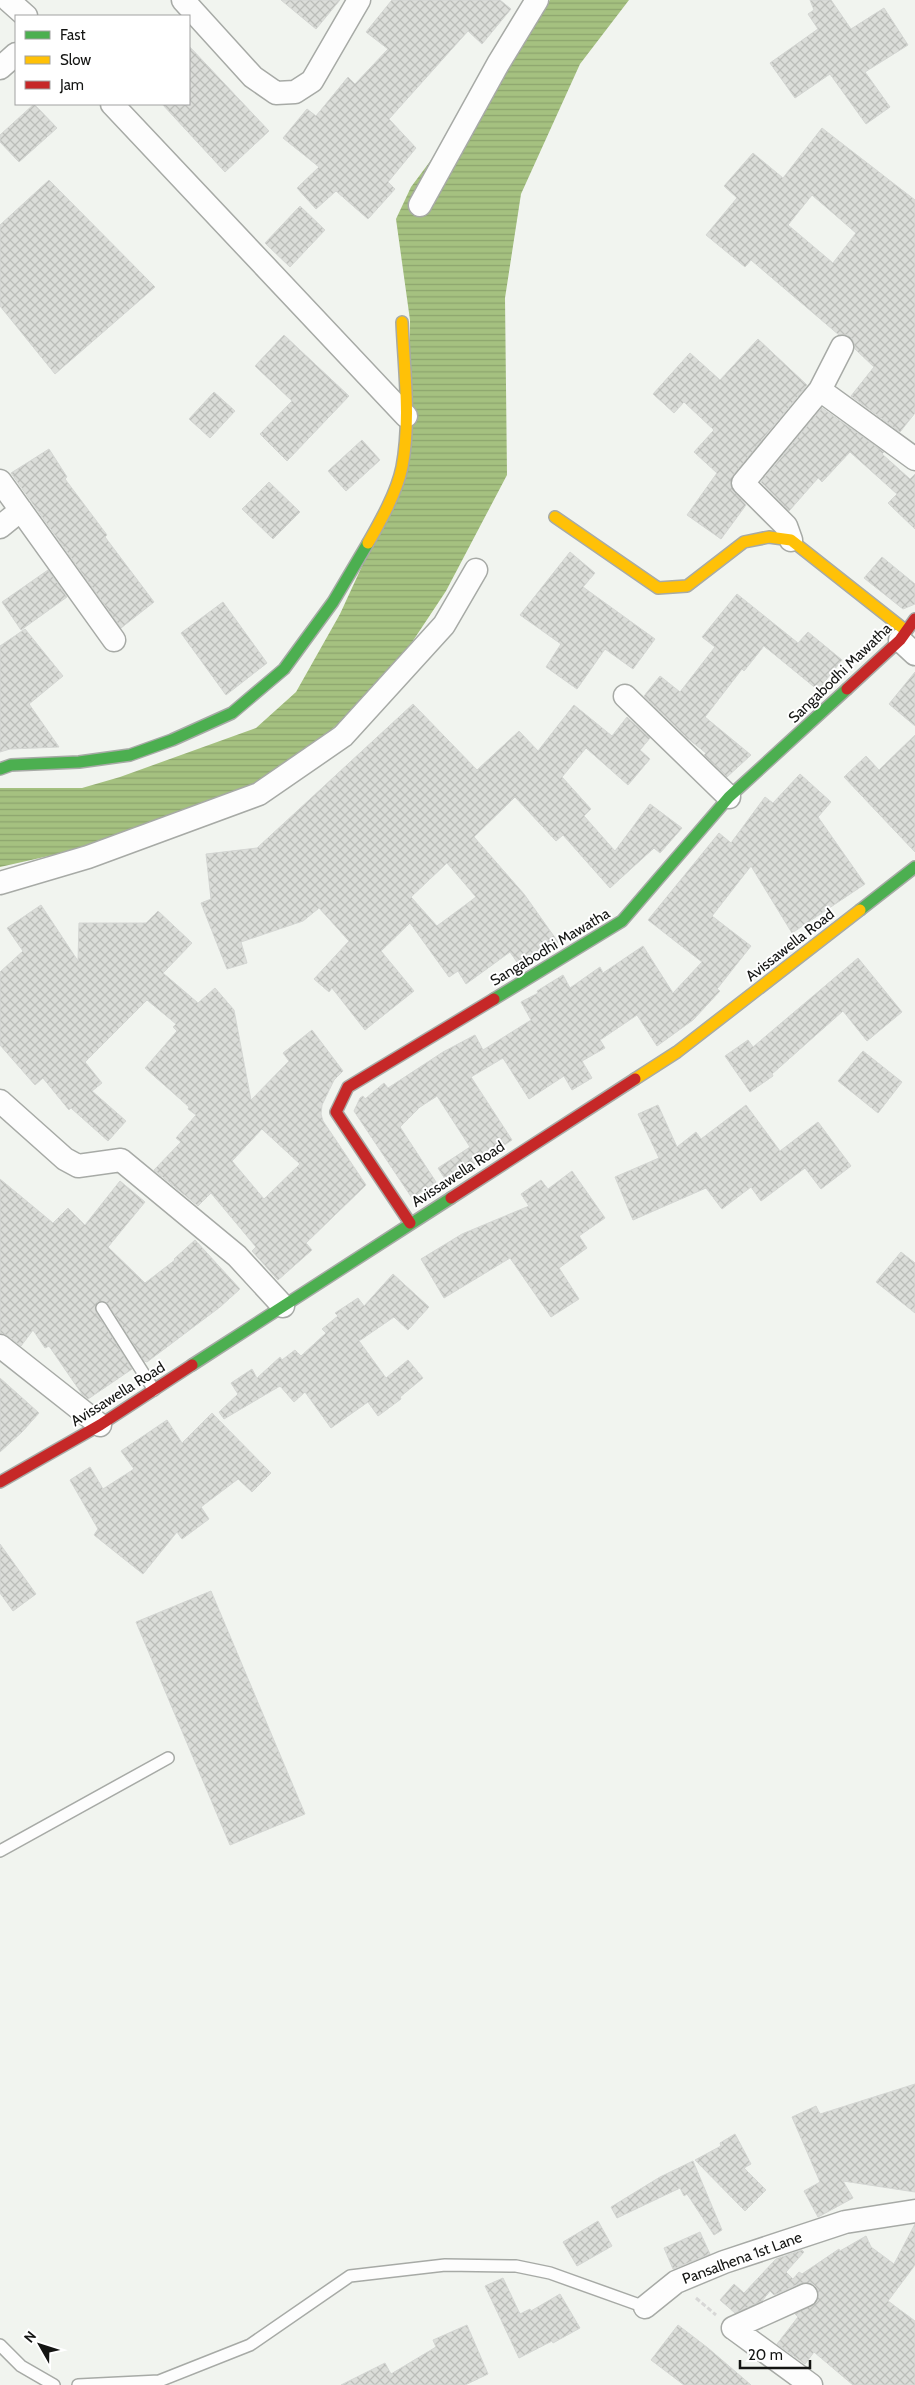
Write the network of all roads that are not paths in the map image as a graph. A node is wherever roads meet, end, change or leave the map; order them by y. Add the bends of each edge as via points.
1 (8, 0) edge
2 (182, 0) edge
3 (359, 0) edge
4 (537, 0) edge
5 (25, 15) edge
6 (15, 55) edge
7 (0, 68) edge
8 (113, 105) edge
9 (420, 206) dead end
10 (402, 322) dead end
11 (842, 348) dead end
12 (820, 390) junction
13 (406, 416) junction
14 (915, 459) edge
15 (0, 480) edge
16 (21, 510) junction
17 (555, 517) dead end
18 (0, 527) edge
19 (791, 540) junction
20 (476, 570) dead end
21 (915, 619) edge
22 (114, 640) dead end
23 (907, 641) edge
24 (625, 696) dead end
25 (0, 769) edge
26 (730, 797) junction
27 (915, 867) edge
28 (0, 884) edge
29 (0, 1101) edge
30 (410, 1223) junction
31 (283, 1306) junction
32 (102, 1308) dead end
33 (0, 1346) edge
34 (154, 1390) junction
35 (100, 1425) junction
36 (0, 1482) edge
37 (168, 1758) dead end
38 (0, 1852) edge
39 (915, 2211) edge
40 (806, 2295) dead end
41 (645, 2307) joint
42 (0, 2345) edge
43 (54, 2385) edge
44 (78, 2385) edge
45 (810, 2385) edge

1 - 5 street
2 - 3 street via 253,77 276,93 295,92 312,81
4 - 9 street
6 - 7 street
8 - 13 street
10 - 13 street
11 - 12 street
12 - 14 street
12 - 19 street via 743,483 786,526
13 - 25 street via 402,468 382,519 333,602 284,669 232,713 130,755 79,762 10,765
15 - 16 street
16 - 18 street
16 - 22 street
17 - 19 street via 658,588 687,586 744,542 769,537
19 - 23 street
20 - 28 street via 444,625 342,736 259,794 88,857
21 - 23 street, Sangabodhi Mawatha
23 - 26 street, Sangabodhi Mawatha
24 - 26 street
26 - 30 street, Sangabodhi Mawatha via 622,921 348,1087 336,1112
27 - 30 street, Avissawella Road via 677,1052
29 - 31 street via 78,1166 121,1160 237,1256
30 - 31 street, Avissawella Road
31 - 34 street, Avissawella Road
32 - 34 lane
33 - 35 street
34 - 35 street, Avissawella Road
35 - 36 street, Avissawella Road
37 - 38 lane
39 - 41 street, Pansalhena 1st Lane via 845,2222 724,2262 676,2282
40 - 45 street via 732,2328
41 - 44 lane via 550,2273 516,2266 445,2265 350,2276 241,2349 160,2381
42 - 43 lane via 21,2366

